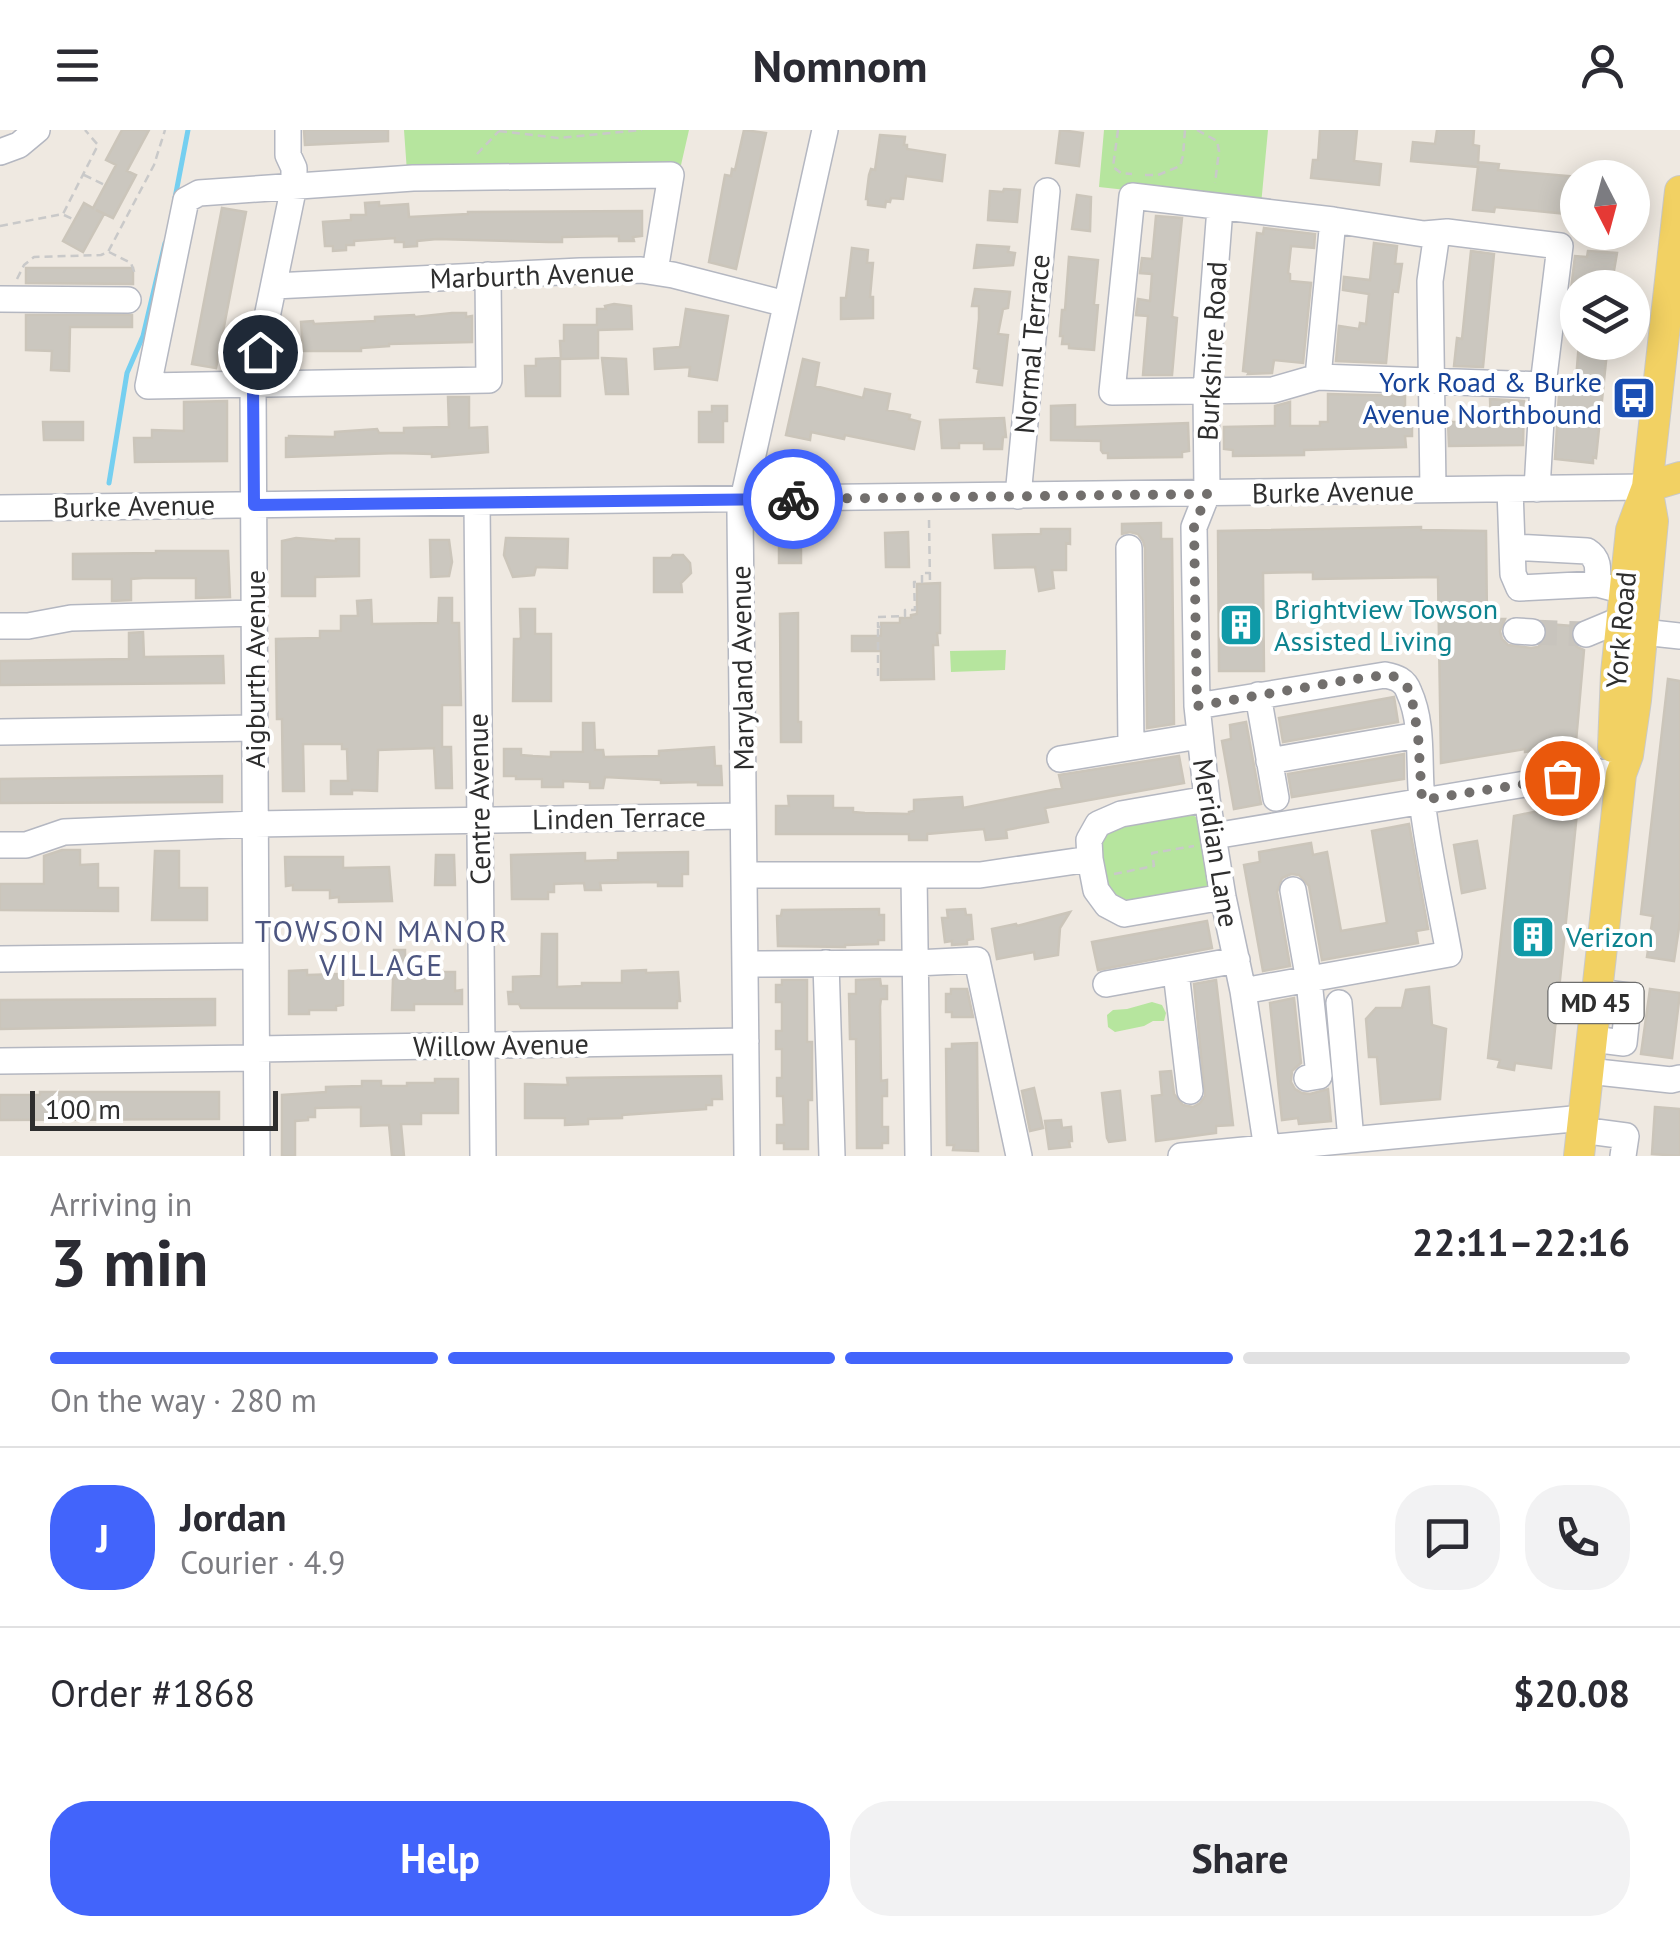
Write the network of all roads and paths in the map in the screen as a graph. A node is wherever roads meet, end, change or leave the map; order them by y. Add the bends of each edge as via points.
1 (37, 130) edge
2 (85, 130) edge
3 (166, 130) edge
4 (288, 130) edge
5 (642, 130) edge
6 (825, 130) edge
7 (1118, 130) edge
8 (1185, 130) edge
9 (1197, 130) edge
10 (499, 131) edge
11 (593, 133) edge
12 (0, 152) edge
13 (83, 174) junction
14 (466, 178) junction
15 (105, 185) dead end
16 (294, 186) junction
17 (1047, 192) dead end
18 (1679, 202) edge
19 (1220, 208) junction
20 (62, 214) junction
21 (75, 220) dead end
22 (1333, 220) junction
23 (0, 226) edge
24 (1437, 233) junction
25 (108, 252) junction
26 (656, 272) junction
27 (135, 274) dead end
28 (488, 275) junction
29 (274, 286) junction
30 (6, 299) edge
31 (128, 300) dead end
32 (786, 304) junction
33 (1318, 377) junction
34 (1431, 380) junction
35 (1659, 380) junction
36 (253, 385) junction
37 (1543, 385) junction
38 (1206, 390) junction
39 (1680, 418) edge
40 (1680, 477) edge
41 (1647, 487) junction
42 (1510, 489) junction
43 (1537, 489) junction
44 (1433, 490) junction
45 (1680, 493) edge
46 (1178, 494) junction
47 (1207, 494) junction
48 (1018, 496) junction
49 (743, 499) junction
50 (476, 502) junction
51 (254, 505) junction
52 (0, 508) edge
53 (929, 511) dead end
54 (1194, 527) junction
55 (1129, 548) dead end
56 (1512, 548) junction
57 (930, 573) junction
58 (930, 584) dead end
59 (1621, 607) junction
60 (254, 613) junction
61 (0, 626) edge
62 (1586, 634) tunnel mouth
63 (1680, 636) edge
64 (878, 681) dead end
65 (1258, 696) junction
66 (1197, 706) junction
67 (255, 728) junction
68 (0, 732) edge
69 (1418, 735) junction
70 (1199, 736) junction
71 (1131, 747) junction
72 (1060, 759) dead end
73 (1269, 761) junction
74 (1622, 774) junction
75 (1276, 798) dead end
76 (1207, 800) junction
77 (1422, 800) junction
78 (743, 816) junction
79 (480, 820) junction
80 (256, 824) junction
81 (1207, 841) junction
82 (0, 845) edge
83 (1092, 868) junction
84 (744, 874) junction
85 (914, 874) junction
86 (1291, 890) dead end
87 (1223, 898) junction
88 (256, 956) junction
89 (0, 959) edge
90 (1237, 960) junction
91 (826, 962) junction
92 (916, 963) junction
93 (745, 964) junction
94 (1176, 972) junction
95 (1308, 981) junction
96 (1106, 984) dead end
97 (1243, 992) junction
98 (1338, 1003) dead end
99 (746, 1041) junction
100 (482, 1046) junction
101 (257, 1054) junction
102 (0, 1061) edge
103 (1588, 1072) junction
104 (1307, 1078) dead end
105 (1680, 1078) edge
106 (1190, 1091) dead end
107 (1459, 1130) junction
108 (1581, 1134) edge
109 (1625, 1138) edge
110 (1338, 1146) edge
111 (1267, 1152) edge
112 (1194, 1155) edge
113 (257, 1156) edge
114 (483, 1156) edge
115 (747, 1156) edge
116 (832, 1156) edge
117 (918, 1156) edge
118 (1019, 1156) edge
119 (1462, 1156) edge

1 - 12 street
2 - 13 path via 98,145
3 - 25 path
4 - 16 street, Aigburth Avenue
5 - 11 path
6 - 32 street, Maryland Avenue
7 - 8 path via 1113,167 1142,175 1180,166
9 - 19 path via 1216,141 1219,151 1214,197
10 - 11 path via 558,138
10 - 14 path via 478,151
13 - 15 path
13 - 20 path
14 - 16 street
14 - 26 street via 671,175
16 - 29 street, Aigburth Avenue
16 - 36 street via 199,193 186,200 148,386
17 - 48 street, Normal Terrace
18 - 35 main road, York Road / MD 45
19 - 22 street
19 - 38 street, Burkshire Road
19 - 38 street via 1132,196 1112,392
20 - 21 path
20 - 23 path
22 - 24 street
22 - 33 street
24 - 34 street via 1430,281
24 - 37 street via 1560,246
25 - 27 path via 131,262
25 - 30 path via 34,256
26 - 28 street, Marburth Avenue
26 - 32 street, Marburth Avenue
28 - 29 street, Marburth Avenue
28 - 36 street via 489,380
29 - 36 street, Aigburth Avenue
30 - 31 street
32 - 49 street, Maryland Avenue
33 - 34 street
33 - 38 street via 1273,390
34 - 37 street
34 - 44 street
35 - 39 main road
35 - 41 main road, York Road / MD 45
36 - 51 street, Aigburth Avenue
37 - 43 street
38 - 47 street, Burkshire Road
40 - 41 main road, Burke Avenue
41 - 43 street, Burke Avenue
41 - 45 main road, Burke Avenue
41 - 59 main road, York Road / MD 45 via 1631,530
41 - 59 main road, York Road / MD 45 via 1653,522
42 - 43 street, Burke Avenue
42 - 44 street, Burke Avenue
42 - 56 street
44 - 47 street, Burke Avenue
46 - 47 street, Burke Avenue
46 - 48 street, Burke Avenue
46 - 54 street, Meridian Lane
47 - 54 street, Meridian Lane
48 - 49 street, Burke Avenue
49 - 50 street, Burke Avenue
49 - 78 street, Maryland Avenue
50 - 51 street, Burke Avenue
50 - 79 street, Centre Avenue
51 - 52 street, Burke Avenue
51 - 60 street, Aigburth Avenue
53 - 57 path
54 - 66 street, Meridian Lane
55 - 71 street
56 - 59 street via 1586,551
56 - 59 street via 1519,588
57 - 58 path
57 - 64 path via 914,582 915,610 878,616
59 - 62 street via 1599,631
59 - 63 street
59 - 74 main road, York Road / MD 45 via 1613,754
60 - 61 street
60 - 67 street, Aigburth Avenue
65 - 66 street
65 - 69 street via 1393,676 1411,694
65 - 73 street
66 - 70 street, Meridian Lane
67 - 68 street
67 - 80 street, Aigburth Avenue
69 - 73 street
69 - 77 street
70 - 71 street
70 - 76 street, Meridian Lane
71 - 72 street
73 - 75 street
74 - 77 street via 1597,772
74 - 103 main road, York Road / MD 45
76 - 81 street, Meridian Lane
76 - 83 street via 1098,824 1089,840
77 - 81 street
77 - 95 street via 1449,954
78 - 79 street, Linden Terrace
78 - 84 street, Maryland Avenue
79 - 80 street, Linden Terrace
79 - 100 street, Centre Avenue
80 - 82 street, Linden Terrace via 64,832
80 - 88 street, Aigburth Avenue
81 - 83 path via 1152,853 1154,866
81 - 87 street, Meridian Lane
83 - 85 street
83 - 87 street via 1096,890 1124,914
84 - 85 street
84 - 93 street, Maryland Avenue
85 - 92 street
86 - 95 street
87 - 90 street, Meridian Lane
88 - 89 street
88 - 101 street, Aigburth Avenue
90 - 94 street
90 - 97 street, Meridian Lane
91 - 92 street
91 - 93 street
91 - 116 street
92 - 117 street
92 - 118 street via 977,960
93 - 99 street, Maryland Avenue
94 - 96 street
94 - 106 street
95 - 97 street
95 - 104 street via 1318,1076
97 - 111 street, Meridian Lane
98 - 110 street
99 - 100 street, Willow Avenue
99 - 115 street, Maryland Avenue
100 - 101 street, Willow Avenue
100 - 114 street, Centre Avenue
101 - 102 street, Willow Avenue
101 - 113 street, Aigburth Avenue
103 - 105 street
103 - 108 main road, York Road / MD 45
107 - 108 street
107 - 110 street
107 - 119 street
108 - 109 street
110 - 111 street
111 - 112 street

